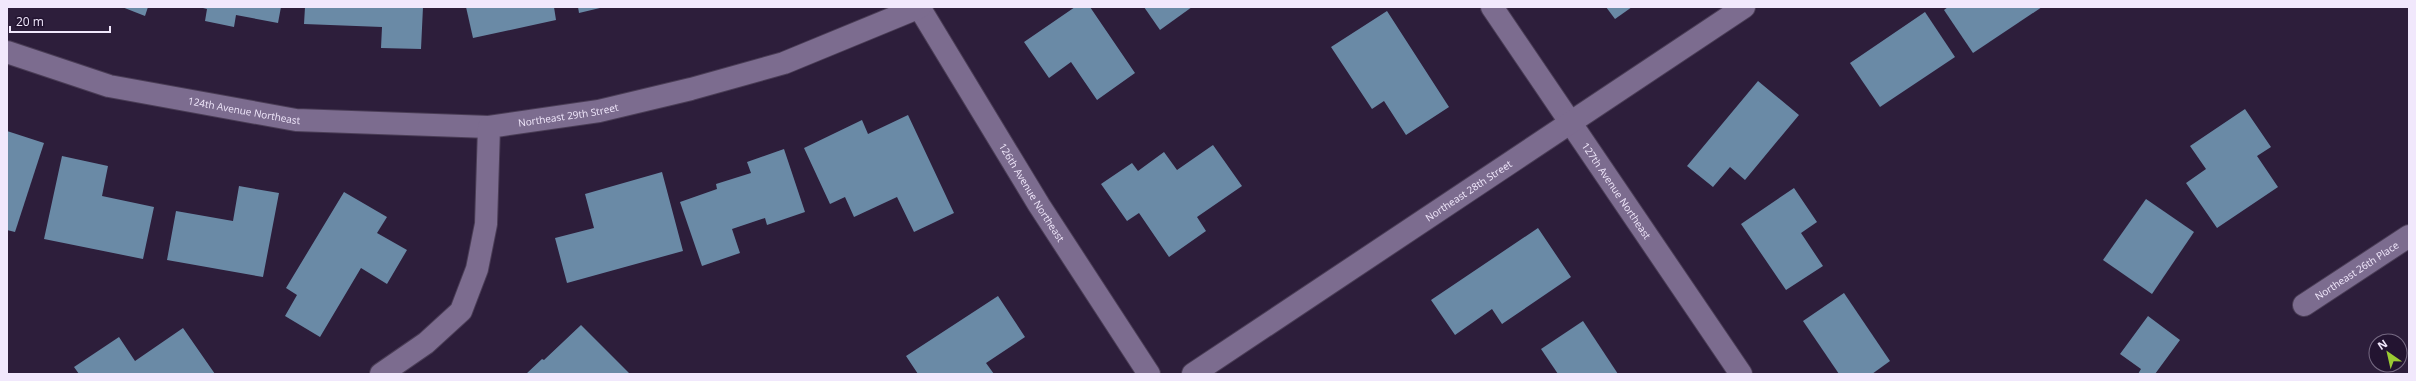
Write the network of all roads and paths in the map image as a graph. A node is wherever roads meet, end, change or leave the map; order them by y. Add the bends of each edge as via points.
1 (919, 7) edge
2 (1492, 7) edge
3 (1744, 7) edge
4 (7, 52) edge
5 (1572, 123) junction
6 (489, 127) junction
7 (2409, 236) edge
8 (2304, 305) dead end
9 (381, 374) edge
10 (1149, 374) edge
11 (1193, 374) edge
12 (1741, 374) edge

1 - 6 street, Northeast 29th Street via 784,63 698,88 599,111
1 - 10 street, 126th Avenue Northeast via 1039,205
2 - 5 street, 127th Avenue Northeast
3 - 5 street, Northeast 28th Street
4 - 6 street, 124th Avenue Northeast via 109,86 296,120
5 - 11 street, Northeast 28th Street
5 - 12 street, 127th Avenue Northeast
6 - 9 street via 486,224 477,269 461,312 426,344
7 - 8 street, Northeast 26th Place

